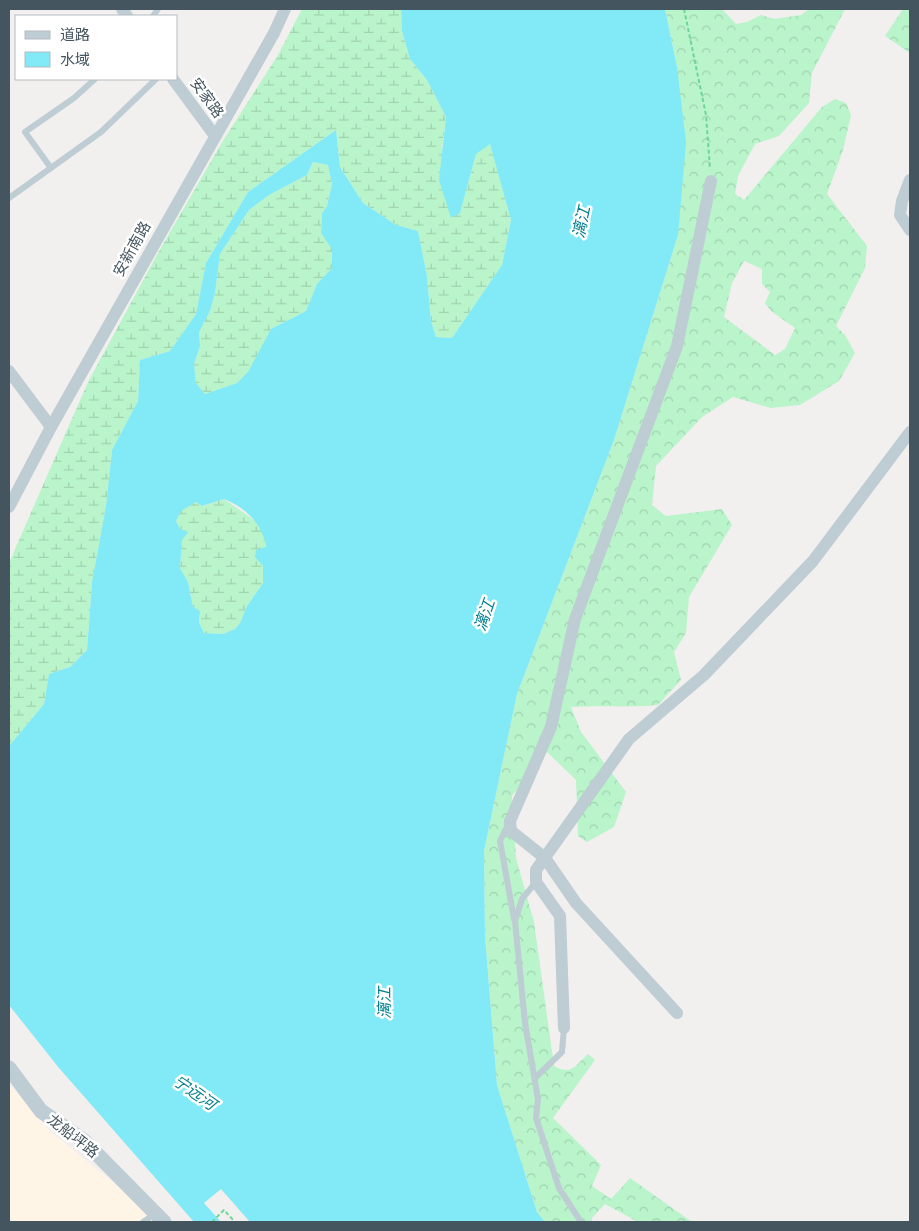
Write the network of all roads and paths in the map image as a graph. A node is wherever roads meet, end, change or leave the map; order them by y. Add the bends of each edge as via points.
1 (285, 9) edge
2 (684, 9) edge
3 (93, 80) edge
4 (155, 80) edge
5 (174, 80) edge
6 (215, 136) junction
7 (51, 168) junction
8 (910, 180) edge
9 (711, 181) joint
10 (9, 198) edge
11 (910, 230) edge
12 (9, 371) edge
13 (51, 427) junction
14 (910, 432) edge
15 (9, 507) edge
16 (510, 821) junction
17 (545, 858) junction
18 (536, 882) junction
19 (514, 921) junction
20 (678, 1012) dead end
21 (564, 1028) joint
22 (9, 1068) edge
23 (535, 1078) junction
24 (160, 1218) edge
25 (143, 1222) edge
26 (212, 1222) edge
27 (235, 1222) edge
28 (581, 1222) edge

1 - 6 street, 安新南路
2 - 9 path via 706,115
3 - 7 lane via 74,98 25,132
4 - 7 lane via 101,132
5 - 6 street, 安家路
6 - 13 street, 安新南路
7 - 10 lane
8 - 11 street via 900,215
9 - 16 street via 677,346 575,620 551,727
12 - 13 street
13 - 15 street, 安新南路
14 - 17 street via 813,561 704,675 629,739
16 - 17 street via 511,831
16 - 19 lane via 500,841
17 - 18 street via 536,870
17 - 20 street via 576,903
18 - 19 lane via 522,899
18 - 21 street via 560,916
19 - 23 lane
21 - 23 lane via 562,1052
22 - 24 street, 龙船坪路 via 41,1111 84,1141
23 - 28 lane via 536,1118 559,1188
24 - 25 lane
26 - 27 path via 224,1210

